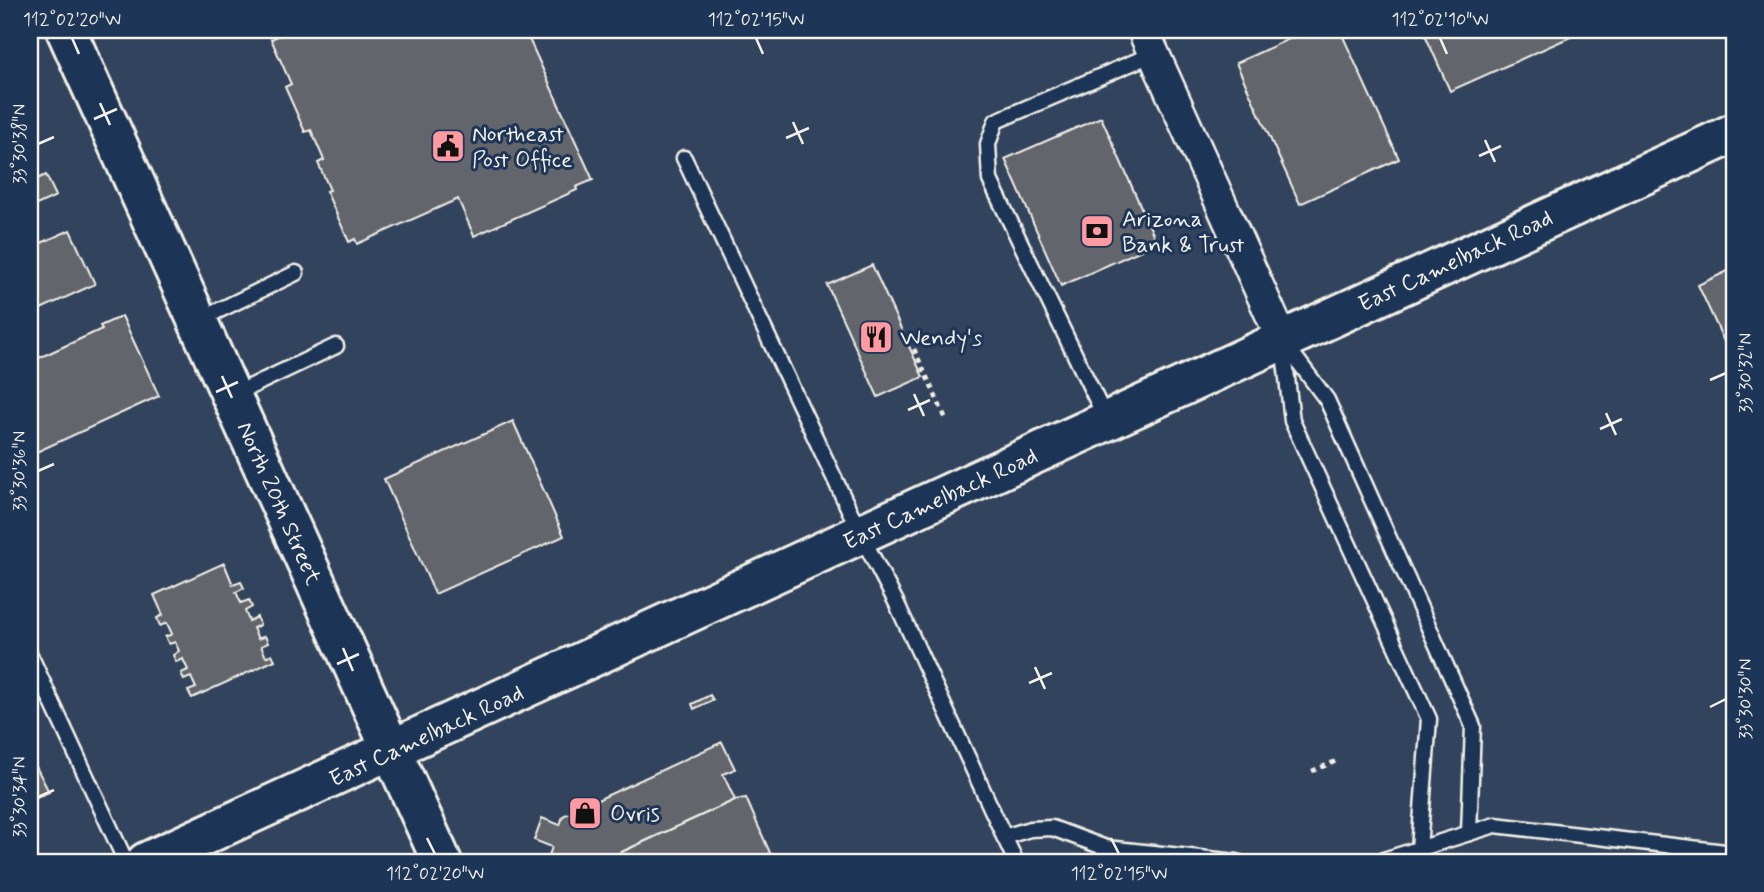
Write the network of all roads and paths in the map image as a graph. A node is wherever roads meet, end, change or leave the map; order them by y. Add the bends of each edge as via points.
1 (66, 30) edge
2 (1148, 42) edge
3 (1734, 133) edge
4 (684, 158) dead end
5 (296, 273) dead end
6 (198, 321) junction
7 (1282, 339) junction
8 (336, 346) dead end
9 (914, 349) dead end
10 (231, 396) junction
11 (946, 419) dead end
12 (1107, 420) junction
13 (861, 535) junction
14 (30, 655) edge
15 (393, 750) junction
16 (1339, 760) dead end
17 (1312, 771) dead end
18 (1469, 833) junction
19 (1004, 837) junction
20 (1419, 849) junction
21 (1734, 853) edge
22 (127, 862) edge
23 (146, 862) edge
24 (442, 862) edge
25 (1016, 862) edge
26 (1237, 862) edge
27 (1377, 862) edge

1 - 6 main road, North 20th Street
2 - 7 street
2 - 12 lane via 996,121 988,144 990,180
3 - 7 main road, East Camelback Road
4 - 13 lane
5 - 6 lane
6 - 10 main road, North 20th Street
7 - 12 main road, East Camelback Road
7 - 18 lane via 1327,400 1473,726
7 - 20 lane via 1292,421 1429,719
8 - 10 lane
9 - 11 path
10 - 15 main road, North 20th Street
12 - 13 main road, East Camelback Road
13 - 15 main road, East Camelback Road
13 - 19 lane
14 - 22 lane
15 - 23 main road, East Camelback Road
15 - 24 main road, North 20th Street
16 - 17 path
18 - 20 lane
18 - 21 lane via 1515,825
19 - 25 lane
19 - 26 lane via 1052,828 1106,848
20 - 27 lane

